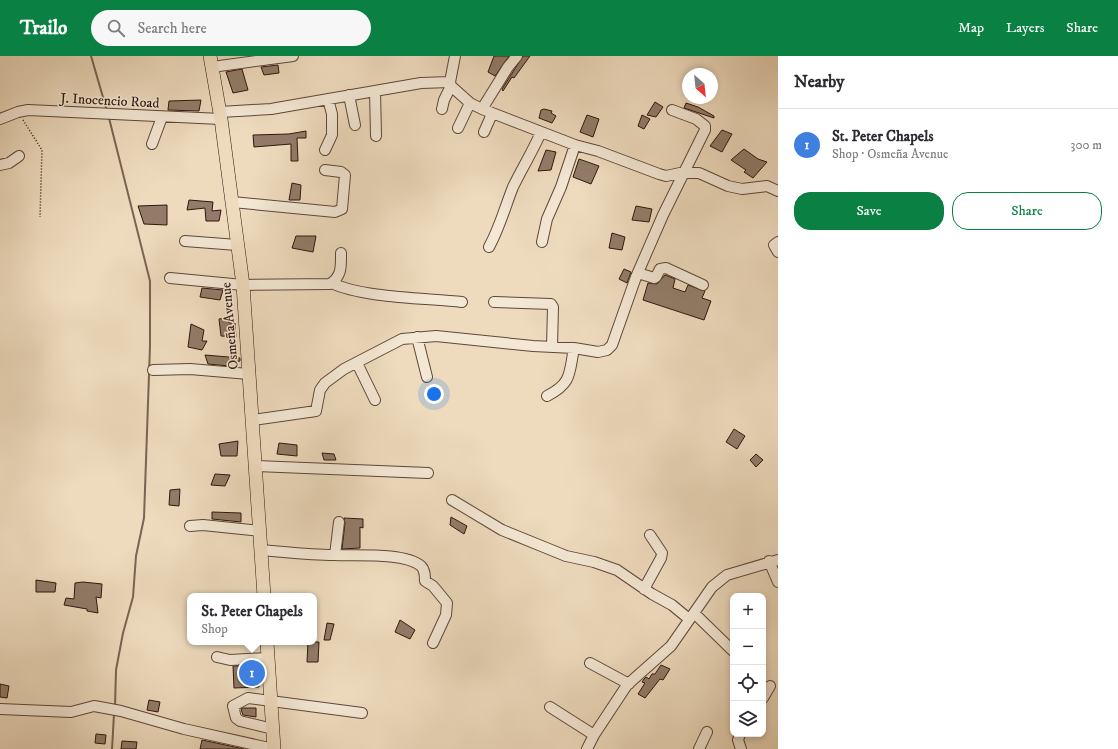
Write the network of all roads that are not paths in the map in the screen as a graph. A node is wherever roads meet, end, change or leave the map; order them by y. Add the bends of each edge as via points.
1 (293, 56) edge
2 (455, 56) edge
3 (517, 56) edge
4 (211, 62) edge
5 (450, 84) junction
6 (375, 91) junction
7 (349, 95) junction
8 (328, 99) junction
9 (470, 103) junction
10 (442, 109) dead end
11 (482, 110) junction
12 (672, 110) dead end
13 (492, 114) junction
14 (220, 115) junction
15 (162, 117) junction
16 (0, 119) edge
17 (355, 125) dead end
18 (458, 128) dead end
19 (484, 132) dead end
20 (541, 132) junction
21 (376, 136) dead end
22 (152, 144) dead end
23 (575, 145) junction
24 (325, 150) dead end
25 (19, 156) dead end
26 (0, 165) edge
27 (325, 170) dead end
28 (685, 173) junction
29 (778, 191) edge
30 (232, 202) junction
31 (185, 242) dead end
32 (542, 242) dead end
33 (778, 242) edge
34 (237, 245) junction
35 (489, 246) dead end
36 (778, 252) edge
37 (341, 253) dead end
38 (638, 273) junction
39 (170, 278) dead end
40 (332, 283) junction
41 (242, 285) junction
42 (703, 285) dead end
43 (462, 302) dead end
44 (494, 302) dead end
45 (417, 337) junction
46 (552, 347) junction
47 (574, 348) junction
48 (357, 363) junction
49 (153, 370) dead end
50 (249, 374) junction
51 (427, 377) dead end
52 (547, 396) dead end
53 (375, 400) dead end
54 (253, 420) junction
55 (256, 466) junction
56 (428, 474) dead end
57 (452, 500) dead end
58 (339, 522) dead end
59 (190, 526) dead end
60 (260, 531) junction
61 (650, 535) dead end
62 (261, 550) junction
63 (335, 555) junction
64 (773, 561) edge
65 (778, 582) edge
66 (644, 589) junction
67 (264, 593) edge
68 (691, 616) junction
69 (433, 643) dead end
70 (267, 645) edge
71 (730, 648) edge
72 (217, 657) dead end
73 (268, 658) junction
74 (590, 664) dead end
75 (628, 684) junction
76 (770, 686) dead end
77 (766, 693) edge
78 (271, 701) junction
79 (550, 707) dead end
80 (0, 709) edge
81 (362, 713) dead end
82 (273, 729) junction
83 (707, 732) dead end
84 (594, 735) junction
85 (739, 737) edge
86 (274, 749) edge
87 (588, 749) edge
88 (698, 749) edge
89 (741, 749) edge

1 - 4 street
2 - 5 street
3 - 11 street via 508,66
4 - 14 main road, Osmeña Avenue
5 - 6 street, J. Inocencio Road via 421,83
5 - 9 street
5 - 10 street
6 - 7 street, J. Inocencio Road
6 - 21 street
7 - 8 street, J. Inocencio Road
7 - 17 street
8 - 14 street, J. Inocencio Road
8 - 24 street via 332,114 332,135
9 - 11 street
9 - 18 street
11 - 13 street
12 - 28 street via 696,119 705,126
13 - 19 street
13 - 20 street
14 - 15 street, J. Inocencio Road
14 - 30 main road, Osmeña Avenue
15 - 16 street, J. Inocencio Road via 80,112 18,112
15 - 22 street
20 - 23 street
20 - 35 street via 514,186 498,230
23 - 28 street via 666,176
23 - 32 street via 547,219
25 - 26 street
27 - 30 street via 345,175 342,208 335,212
28 - 29 street via 706,175 742,190 767,186
28 - 38 street
30 - 34 main road, Osmeña Avenue
31 - 34 street
33 - 36 street via 774,246
34 - 41 main road, Osmeña Avenue
37 - 40 street via 341,271
38 - 42 street via 654,278 660,269 666,268
38 - 47 street via 612,345 607,350 598,352
39 - 41 street
40 - 41 street
40 - 43 street via 341,288 365,293
41 - 50 main road, Osmeña Avenue
44 - 46 street via 551,304
45 - 46 street via 436,336
45 - 48 street via 397,340
45 - 51 street
46 - 47 street
47 - 52 street via 568,379 561,389
48 - 53 street
48 - 54 street via 322,386 316,411
49 - 50 street via 190,369
50 - 54 main road, Osmeña Avenue
54 - 55 main road, Osmeña Avenue
55 - 56 street
55 - 60 main road, Osmeña Avenue
57 - 66 street via 502,530 566,556 617,570
58 - 63 street
59 - 60 street
60 - 62 main road, Osmeña Avenue
61 - 66 street via 662,553
62 - 63 street
62 - 67 main road, Osmeña Avenue
63 - 69 street via 379,556 408,560 421,566 425,581 433,586 447,603 446,615
64 - 65 street
64 - 68 street via 727,575 719,580 704,596
66 - 68 street
68 - 71 street
68 - 75 street via 671,646
70 - 73 main road
72 - 73 street via 230,660
73 - 78 main road
74 - 75 street
75 - 84 street
76 - 77 street
78 - 81 street
78 - 82 main road
78 - 82 street via 248,698 233,706 236,718 240,721
79 - 84 street
80 - 86 street via 70,712 94,706 121,710 184,729
82 - 86 main road
83 - 88 street
84 - 87 street
85 - 89 street

